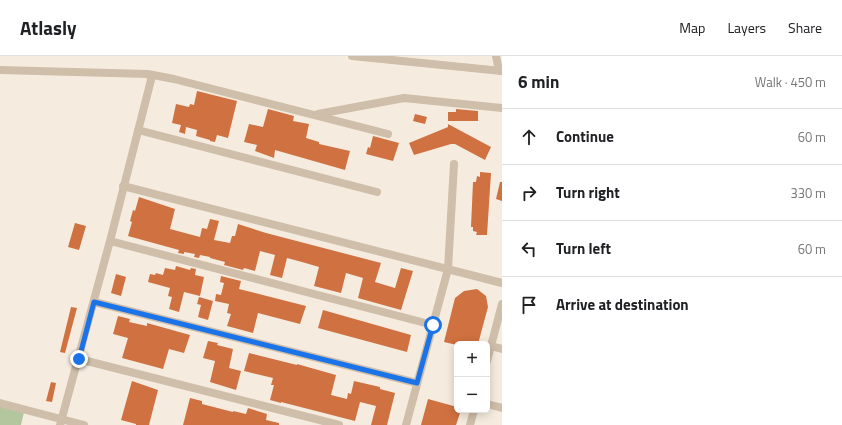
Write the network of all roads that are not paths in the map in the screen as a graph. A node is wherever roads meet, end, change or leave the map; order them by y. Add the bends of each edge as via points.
1 (352, 56) edge
2 (496, 56) edge
3 (408, 59) edge
4 (0, 70) edge
5 (501, 71) edge
6 (150, 75) junction
7 (502, 108) edge
8 (315, 115) junction
9 (138, 130) junction
10 (388, 134) dead end
11 (454, 164) dead end
12 (123, 186) junction
13 (377, 192) dead end
14 (110, 241) junction
15 (448, 269) junction
16 (502, 283) edge
17 (94, 302) junction
18 (502, 304) edge
19 (433, 325) junction
20 (491, 346) junction
21 (502, 349) edge
22 (490, 350) edge
23 (79, 359) junction
24 (417, 383) junction
25 (0, 403) edge
26 (490, 405) edge
27 (502, 408) edge
28 (473, 413) edge
29 (60, 422) edge
30 (84, 425) edge
31 (339, 425) edge
32 (406, 425) edge
33 (470, 425) edge

1 - 3 street
2 - 5 street
3 - 5 street
4 - 6 street
6 - 8 street
6 - 9 street via 151,80
7 - 8 street via 404,98
8 - 10 street
9 - 12 street
9 - 13 street
11 - 15 street
12 - 14 street
12 - 15 street
14 - 17 street
14 - 19 street
15 - 16 street
15 - 19 street
17 - 23 street
17 - 24 street
18 - 20 street
19 - 24 street
20 - 21 street
20 - 22 street
23 - 29 street
23 - 31 street
24 - 32 street
25 - 29 street
26 - 27 street
28 - 33 street
29 - 30 street

